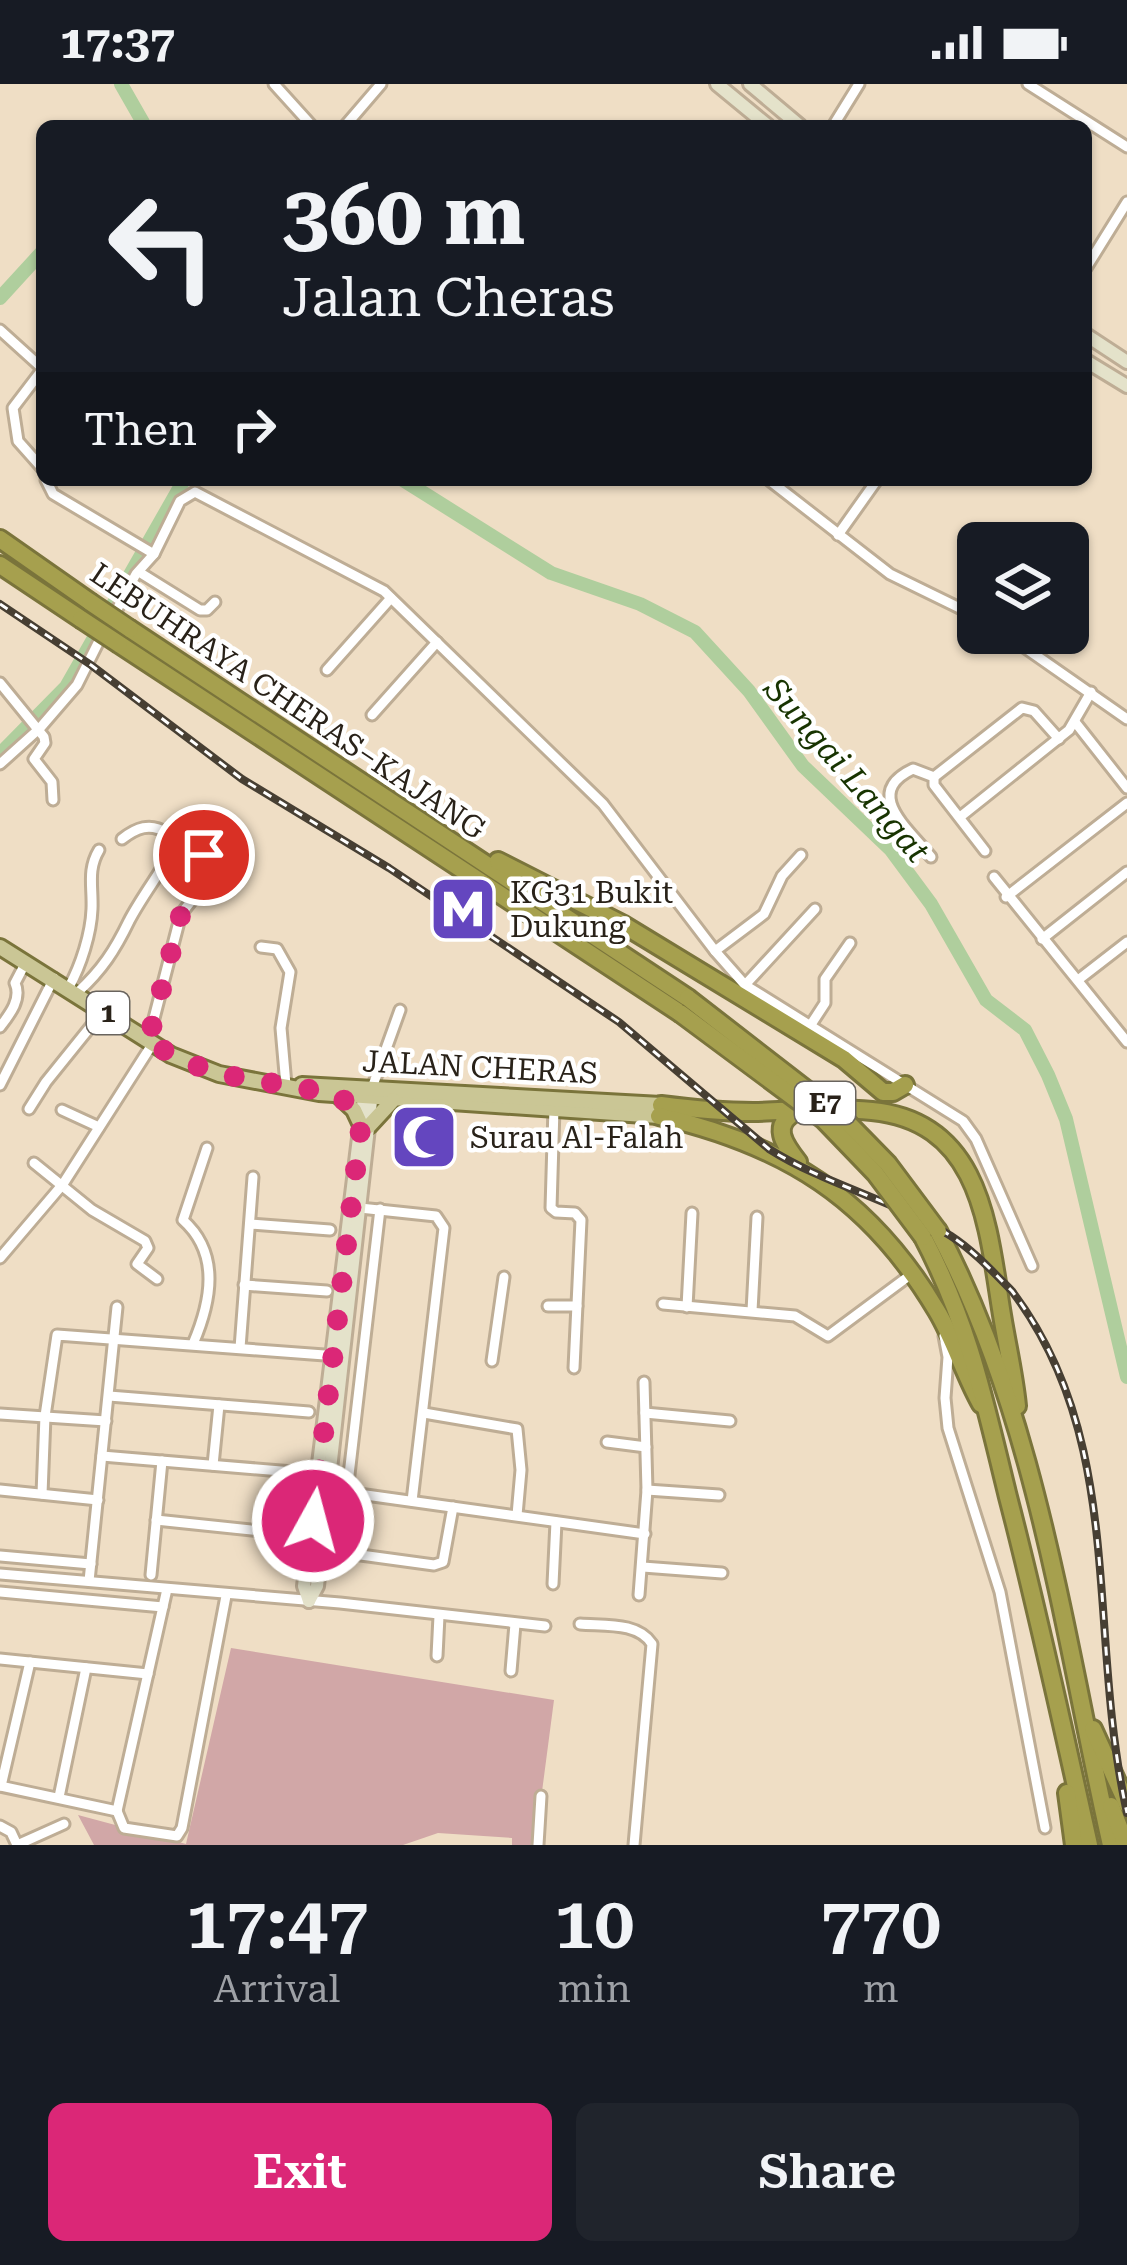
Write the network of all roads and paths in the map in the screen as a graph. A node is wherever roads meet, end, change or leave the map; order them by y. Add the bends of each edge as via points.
1 (274, 84) edge
2 (381, 84) edge
3 (717, 84) edge
4 (750, 84) edge
5 (859, 84) edge
6 (1028, 84) edge
7 (307, 120) edge
8 (350, 120) edge
9 (761, 120) edge
10 (793, 120) edge
11 (838, 120) edge
12 (1085, 120) edge
13 (1092, 125) edge
14 (1127, 147) edge
15 (1127, 202) edge
16 (1092, 258) edge
17 (0, 330) edge
18 (1092, 339) edge
19 (1124, 358) edge
20 (36, 363) edge
21 (1092, 365) edge
22 (36, 377) edge
23 (1127, 386) edge
24 (36, 461) edge
25 (49, 486) edge
26 (777, 486) edge
27 (873, 486) edge
28 (838, 535) junction
29 (0, 536) edge
30 (152, 553) junction
31 (0, 565) edge
32 (139, 572) junction
33 (391, 598) junction
34 (215, 602) dead end
35 (957, 606) edge
36 (85, 611) junction
37 (124, 636) junction
38 (436, 642) junction
39 (1035, 654) edge
40 (327, 670) dead end
41 (0, 683) edge
42 (1091, 692) junction
43 (372, 715) dead end
44 (1127, 719) edge
45 (1076, 722) junction
46 (39, 727) junction
47 (1059, 739) junction
48 (0, 764) edge
49 (934, 777) junction
50 (1127, 788) edge
51 (52, 800) dead end
52 (1127, 803) edge
53 (960, 818) junction
54 (428, 826) junction
55 (122, 839) dead end
56 (99, 850) dead end
57 (985, 851) dead end
58 (202, 852) dead end
59 (801, 855) dead end
60 (931, 857) dead end
61 (1127, 872) edge
62 (994, 877) dead end
63 (1006, 897) junction
64 (815, 909) dead end
65 (1042, 939) junction
66 (1127, 942) edge
67 (850, 944) dead end
68 (0, 947) edge
69 (261, 947) dead end
70 (715, 951) junction
71 (26, 962) junction
72 (54, 978) junction
73 (1078, 980) junction
74 (745, 985) junction
75 (73, 990) junction
76 (684, 1006) junction
77 (104, 1010) junction
78 (400, 1010) dead end
79 (1127, 1014) edge
80 (1114, 1024) junction
81 (810, 1026) junction
82 (0, 1027) edge
83 (148, 1040) junction
84 (1127, 1042) edge
85 (905, 1084) junction
86 (0, 1085) edge
87 (292, 1086) junction
88 (336, 1094) junction
89 (370, 1094) junction
90 (394, 1100) junction
91 (554, 1108) junction
92 (29, 1109) dead end
93 (800, 1109) junction
94 (62, 1110) dead end
95 (660, 1111) junction
96 (754, 1112) junction
97 (98, 1126) junction
98 (365, 1126) junction
99 (756, 1144) junction
100 (206, 1148) dead end
101 (34, 1163) dead end
102 (802, 1168) junction
103 (253, 1177) dead end
104 (63, 1184) junction
105 (360, 1208) junction
106 (380, 1209) junction
107 (692, 1213) dead end
108 (757, 1217) dead end
109 (250, 1224) junction
110 (330, 1230) dead end
111 (1015, 1233) junction
112 (930, 1234) junction
113 (992, 1237) junction
114 (1023, 1250) junction
115 (994, 1257) junction
116 (0, 1258) edge
117 (1032, 1266) dead end
118 (913, 1273) junction
119 (505, 1277) dead end
120 (157, 1279) dead end
121 (244, 1285) junction
122 (327, 1291) dead end
123 (663, 1304) dead end
124 (548, 1306) dead end
125 (577, 1306) junction
126 (687, 1306) junction
127 (118, 1307) dead end
128 (937, 1310) junction
129 (752, 1311) junction
130 (115, 1338) junction
131 (193, 1344) junction
132 (240, 1348) junction
133 (339, 1356) junction
134 (492, 1360) dead end
135 (574, 1368) dead end
136 (644, 1382) dead end
137 (109, 1396) junction
138 (218, 1405) junction
139 (309, 1412) dead end
140 (424, 1413) junction
141 (645, 1413) junction
142 (0, 1414) edge
143 (45, 1416) junction
144 (989, 1420) junction
145 (106, 1421) junction
146 (730, 1421) dead end
147 (607, 1442) dead end
148 (646, 1448) junction
149 (1022, 1449) junction
150 (102, 1456) junction
151 (162, 1461) junction
152 (213, 1465) junction
153 (305, 1473) dead end
154 (323, 1489) junction
155 (0, 1490) edge
156 (647, 1490) junction
157 (347, 1492) junction
158 (42, 1494) junction
159 (719, 1495) dead end
160 (98, 1500) junction
161 (412, 1501) junction
162 (453, 1507) junction
163 (517, 1514) junction
164 (156, 1520) junction
165 (556, 1522) junction
166 (290, 1534) dead end
167 (645, 1534) junction
168 (339, 1552) dead end
169 (0, 1556) edge
170 (91, 1564) junction
171 (643, 1567) junction
172 (0, 1574) edge
173 (722, 1574) dead end
174 (151, 1575) dead end
175 (89, 1581) junction
176 (553, 1584) dead end
177 (167, 1588) junction
178 (0, 1592) edge
179 (639, 1595) dead end
180 (226, 1596) junction
181 (309, 1601) junction
182 (163, 1607) junction
183 (1038, 1609) junction
184 (440, 1616) junction
185 (515, 1624) junction
186 (580, 1624) dead end
187 (545, 1626) dead end
188 (437, 1656) dead end
189 (0, 1658) edge
190 (30, 1662) junction
191 (86, 1668) junction
192 (511, 1671) dead end
193 (148, 1674) junction
194 (1083, 1710) junction
195 (1096, 1772) junction
196 (0, 1786) edge
197 (541, 1796) dead end
198 (59, 1797) junction
199 (1127, 1804) edge
200 (117, 1811) junction
201 (64, 1824) dead end
202 (0, 1826) edge
203 (1045, 1828) dead end
204 (17, 1845) edge
205 (538, 1845) edge
206 (634, 1845) edge
207 (1074, 1845) edge
208 (1088, 1845) edge
209 (1111, 1845) edge
210 (1126, 1845) edge

1 - 7 street
2 - 8 street
3 - 9 street
4 - 10 street
5 - 11 street
6 - 12 street
13 - 14 street
15 - 16 street
17 - 20 street
18 - 19 street
21 - 23 street
22 - 24 street via 13,408 19,441
25 - 30 street
26 - 28 street
27 - 28 street
28 - 35 street via 898,579
29 - 36 highway, LEBUHRAYA CHERAS–KAJANG / E7
30 - 32 street
30 - 33 street via 180,501 195,492
31 - 36 highway, LEBUHRAYA CHERAS–KAJANG / E7
32 - 34 street via 200,610
32 - 46 street via 77,686
33 - 38 street
33 - 40 street
36 - 37 highway, LEBUHRAYA CHERAS–KAJANG / E7, bridge
37 - 54 highway, LEBUHRAYA CHERAS–KAJANG / E7
37 - 76 highway, LEBUHRAYA CHERAS–KAJANG / E7
38 - 43 street
38 - 70 street via 612,814
39 - 42 street
41 - 46 street
42 - 44 street
42 - 45 street
45 - 47 street
45 - 50 street
46 - 48 street
46 - 51 street via 45,743 34,759 52,782
47 - 49 street via 1022,708
47 - 53 street
49 - 53 street
49 - 60 street via 913,769 887,794
52 - 63 street
53 - 57 street
54 - 76 highway, LEBUHRAYA CHERAS–KAJANG / E7
54 - 85 highway via 622,924 844,1059 883,1092
55 - 75 street via 158,828 171,853 103,969
56 - 75 street
58 - 83 street via 214,871 181,914
59 - 70 street via 764,914
61 - 65 street
62 - 63 street
63 - 65 street
64 - 74 street
65 - 73 street
66 - 73 street
67 - 81 street via 825,979 825,1003
68 - 71 main road, JALAN CHERAS / 1
69 - 87 street via 277,949 290,972 281,1028
70 - 74 street
71 - 72 main road, JALAN CHERAS / 1
71 - 82 street
72 - 75 main road, JALAN CHERAS / 1
72 - 86 street
73 - 80 street
74 - 81 street
75 - 77 main road, JALAN CHERAS / 1
76 - 112 highway, LEBUHRAYA CHERAS–KAJANG / E7, bridge via 843,1118 888,1164
77 - 83 main road, JALAN CHERAS / 1
77 - 92 street
78 - 89 street
79 - 80 street
80 - 84 street
81 - 85 street
83 - 87 main road, JALAN CHERAS / 1 via 206,1070
83 - 97 street
85 - 111 street via 976,1138
87 - 88 main road, JALAN CHERAS / 1
87 - 89 main road, JALAN CHERAS / 1
88 - 89 main road, JALAN CHERAS / 1
88 - 98 main road
89 - 90 main road, JALAN CHERAS / 1
89 - 95 main road, JALAN CHERAS / 1
89 - 98 street
90 - 91 main road, JALAN CHERAS / 1
90 - 98 main road
91 - 95 main road, JALAN CHERAS / 1
91 - 125 street via 551,1208 580,1216
93 - 96 highway
93 - 102 highway via 780,1131
93 - 113 highway via 875,1111 938,1137 971,1175
94 - 97 street
95 - 96 highway
95 - 99 highway
96 - 99 highway via 772,1128
97 - 104 street
98 - 105 street
98 - 133 street
99 - 102 highway
100 - 131 street via 183,1220 201,1237 208,1260 208,1304
101 - 104 street
102 - 118 highway via 864,1218
103 - 109 street
104 - 116 street
104 - 120 street via 145,1241 137,1264
105 - 106 street
105 - 133 street
106 - 140 street via 442,1220
106 - 157 street
107 - 126 street
108 - 129 street
109 - 110 street
109 - 121 street
111 - 113 street
111 - 114 street
112 - 144 highway, LEBUHRAYA CHERAS–KAJANG / E7
112 - 149 highway, LEBUHRAYA CHERAS–KAJANG / E7 via 967,1285
113 - 115 highway
114 - 115 street
114 - 117 street
115 - 149 highway
118 - 128 highway
118 - 129 street via 829,1336 795,1316
119 - 134 street
121 - 122 street
121 - 132 street
123 - 126 street
124 - 125 street
125 - 135 street
126 - 129 street
127 - 130 street
128 - 144 highway
128 - 203 street via 948,1357 945,1416 1000,1592
130 - 131 street
130 - 137 street
130 - 143 street via 55,1339
131 - 132 street
132 - 133 street
133 - 154 street
136 - 141 street
137 - 138 street
137 - 145 street
138 - 139 street
138 - 152 street
140 - 161 street
140 - 163 street via 517,1429
141 - 146 street
141 - 148 street
142 - 143 street
143 - 145 street
143 - 158 street
144 - 183 highway, LEBUHRAYA CHERAS–KAJANG / E7
145 - 150 street
147 - 148 street
148 - 156 street
149 - 194 highway, LEBUHRAYA CHERAS–KAJANG / E7
150 - 151 street
150 - 160 street
151 - 152 street
151 - 164 street
152 - 153 street
154 - 157 street
154 - 181 street via 304,1586
155 - 158 street
156 - 159 street
156 - 167 street
157 - 161 street
158 - 160 street
160 - 170 street
161 - 162 street
162 - 163 street
162 - 168 street via 443,1562
163 - 165 street
164 - 166 street
164 - 174 street
165 - 167 street
165 - 176 street
167 - 171 street
169 - 170 street
170 - 175 street
171 - 173 street
171 - 179 street
172 - 175 street
175 - 177 street
177 - 180 street
177 - 182 street
178 - 182 street
180 - 181 street
180 - 200 street via 182,1828 168,1837 124,1828
181 - 184 street
182 - 193 street
183 - 207 highway
183 - 208 highway, LEBUHRAYA CHERAS–KAJANG / E7
184 - 185 street
184 - 188 street
185 - 187 street
185 - 192 street
186 - 206 street via 634,1629 652,1644
189 - 190 street
190 - 191 street
190 - 196 street
191 - 193 street
191 - 198 street
193 - 200 street
194 - 195 highway, LEBUHRAYA CHERAS–KAJANG / E7
194 - 199 highway
195 - 209 highway, LEBUHRAYA CHERAS–KAJANG / E7
195 - 210 highway
196 - 198 street
197 - 205 street
198 - 200 street
201 - 204 street
202 - 204 street

